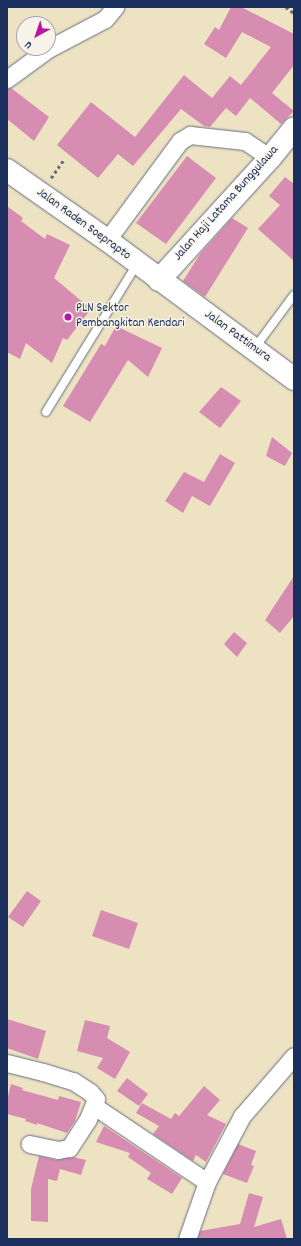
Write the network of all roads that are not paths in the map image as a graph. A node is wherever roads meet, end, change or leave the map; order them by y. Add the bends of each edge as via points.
1 (115, 7) edge
2 (7, 79) edge
3 (294, 128) edge
4 (270, 158) junction
5 (7, 170) edge
6 (107, 240) junction
7 (137, 264) junction
8 (160, 280) junction
9 (294, 295) edge
10 (254, 349) junction
11 (294, 379) edge
12 (46, 412) dead end
13 (294, 1056) edge
14 (7, 1063) edge
15 (94, 1106) junction
16 (30, 1144) dead end
17 (208, 1182) junction
18 (187, 1239) edge

1 - 2 street via 97,25 85,28 48,49
3 - 4 main road, Jalan Haji Latama Bunggulawa
4 - 6 street via 245,142 190,135 180,141
4 - 8 main road, Jalan Haji Latama Bunggulawa
5 - 6 main road, Jalan Raden Soeprapto
6 - 7 main road, Jalan Raden Soeprapto
7 - 8 main road, Jalan Raden Soeprapto
7 - 12 lane
8 - 10 main road, Jalan Pattimura
9 - 10 lane
10 - 11 main road, Jalan Pattimura
13 - 17 street via 242,1116
14 - 15 street via 73,1081 94,1095
15 - 16 street via 69,1148 58,1150
15 - 17 street
17 - 18 street

